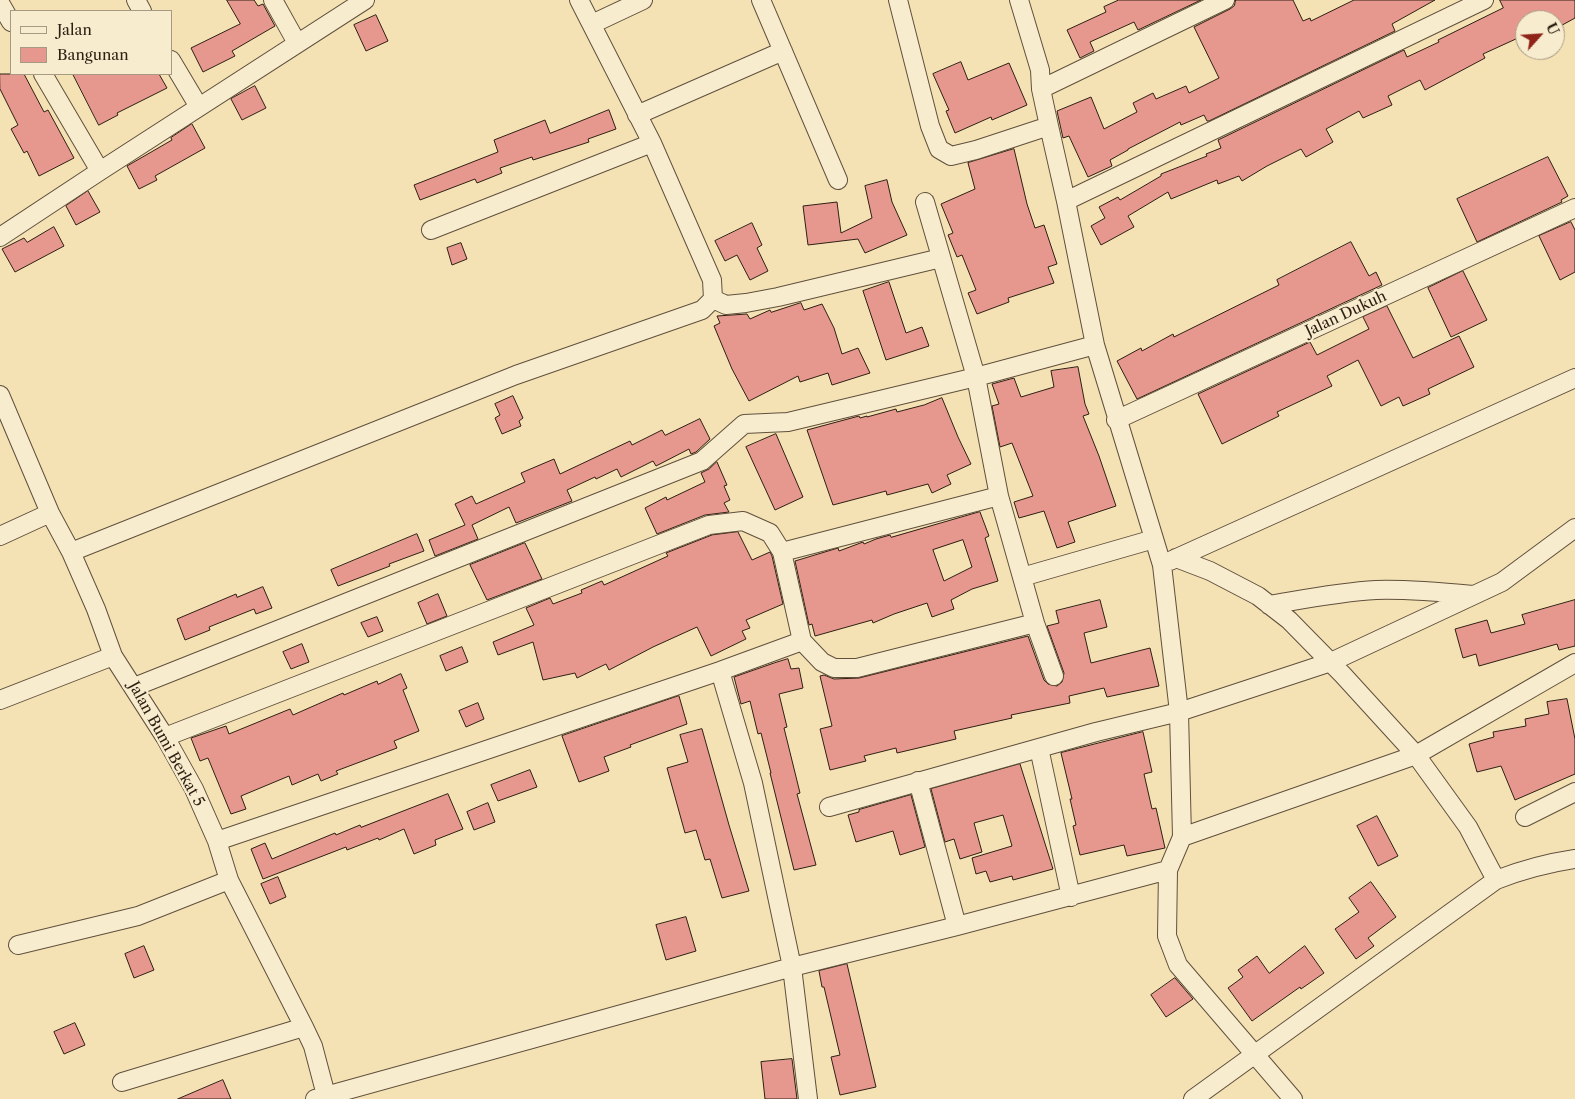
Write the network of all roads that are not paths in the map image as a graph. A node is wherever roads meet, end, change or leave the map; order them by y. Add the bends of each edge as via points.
1 (273, 0) edge
2 (365, 0) edge
3 (579, 0) edge
4 (643, 0) edge
5 (761, 0) edge
6 (898, 0) edge
7 (1019, 0) edge
8 (1224, 0) edge
9 (1484, 0) edge
10 (0, 3) edge
11 (10, 20) edge
12 (592, 24) junction
13 (298, 43) junction
14 (783, 51) junction
15 (172, 62) edge
16 (44, 75) edge
17 (1041, 89) junction
18 (199, 107) junction
19 (637, 114) junction
20 (1049, 126) junction
21 (652, 143) junction
22 (100, 171) junction
23 (838, 180) dead end
24 (925, 202) dead end
25 (1066, 202) junction
26 (1575, 208) edge
27 (431, 230) dead end
28 (0, 237) edge
29 (941, 258) junction
30 (713, 299) junction
31 (1094, 346) junction
32 (976, 377) junction
33 (1575, 378) edge
34 (0, 395) edge
35 (1116, 420) junction
36 (999, 496) junction
37 (50, 513) junction
38 (1575, 528) edge
39 (0, 536) edge
40 (1154, 539) junction
41 (70, 552) junction
42 (782, 552) junction
43 (1169, 562) junction
44 (1022, 577) junction
45 (1474, 595) junction
46 (1269, 605) junction
47 (1034, 623) junction
48 (802, 640) junction
49 (113, 656) junction
50 (1331, 662) junction
51 (1575, 663) edge
52 (720, 671) junction
53 (1054, 676) dead end
54 (134, 687) junction
55 (0, 700) edge
56 (1179, 712) junction
57 (165, 737) junction
58 (1039, 748) junction
59 (1416, 755) junction
60 (918, 781) junction
61 (1575, 792) edge
62 (829, 807) dead end
63 (1525, 817) dead end
64 (1182, 837) junction
65 (216, 841) junction
66 (1575, 859) edge
67 (1168, 870) junction
68 (229, 880) junction
69 (1496, 880) junction
70 (1071, 897) junction
71 (957, 926) junction
72 (18, 945) dead end
73 (792, 966) junction
74 (304, 1027) junction
75 (1255, 1054) junction
76 (122, 1082) dead end
77 (322, 1098) edge
78 (808, 1099) edge
79 (1193, 1099) edge
80 (1294, 1099) edge

1 - 13 street
2 - 13 street
3 - 12 street
4 - 12 street
5 - 14 street
6 - 20 street via 930,126 939,149 951,156
7 - 17 street via 1040,70
8 - 17 street
9 - 25 street
10 - 11 street
12 - 19 street
13 - 18 street
14 - 19 street
14 - 23 street
15 - 18 street
16 - 22 street
17 - 20 street
18 - 22 street
19 - 21 street
20 - 25 street
21 - 27 street
21 - 30 street via 712,280
22 - 28 street
24 - 29 street
25 - 31 street
26 - 35 street, Jalan Dukuh
29 - 30 street via 770,298 726,305
29 - 32 street
30 - 41 street via 702,310 516,375
31 - 32 street
31 - 35 street
32 - 36 street
32 - 54 street via 788,422 744,424 702,461
33 - 43 street
34 - 37 street, Jalan Bumi Berkat 5
35 - 40 street
36 - 42 street
36 - 44 street
37 - 39 street
37 - 41 street, Jalan Bumi Berkat 5
38 - 45 street via 1502,582
40 - 43 street
40 - 44 street
41 - 49 street, Jalan Bumi Berkat 5
42 - 48 street
42 - 57 street via 770,534 743,521 710,525
43 - 46 street via 1210,571
43 - 56 street
44 - 47 street
45 - 46 street via 1377,590
45 - 50 street
46 - 50 street
47 - 48 street via 857,668 834,668 822,662
47 - 53 street
48 - 52 street
49 - 54 street, Jalan Bumi Berkat 5
49 - 55 street
50 - 56 street
50 - 59 street
51 - 59 street
52 - 65 street
52 - 73 street via 754,783
54 - 57 street, Jalan Bumi Berkat 5
56 - 58 street
56 - 64 street
57 - 65 street, Jalan Bumi Berkat 5 via 194,789
58 - 60 street
58 - 70 street
59 - 64 street
59 - 69 street via 1468,827
60 - 62 street
60 - 71 street
61 - 63 street
64 - 67 street
65 - 68 street, Jalan Bumi Berkat 5
66 - 69 street via 1542,865
67 - 70 street
67 - 75 street via 1166,928 1178,964
68 - 72 street via 138,916
68 - 74 street, Jalan Bumi Berkat 5
69 - 75 street
70 - 71 street
71 - 73 street
73 - 77 street
73 - 78 street
74 - 76 street
74 - 77 street, Jalan Bumi Berkat 5 via 313,1046
75 - 79 street
75 - 80 street

